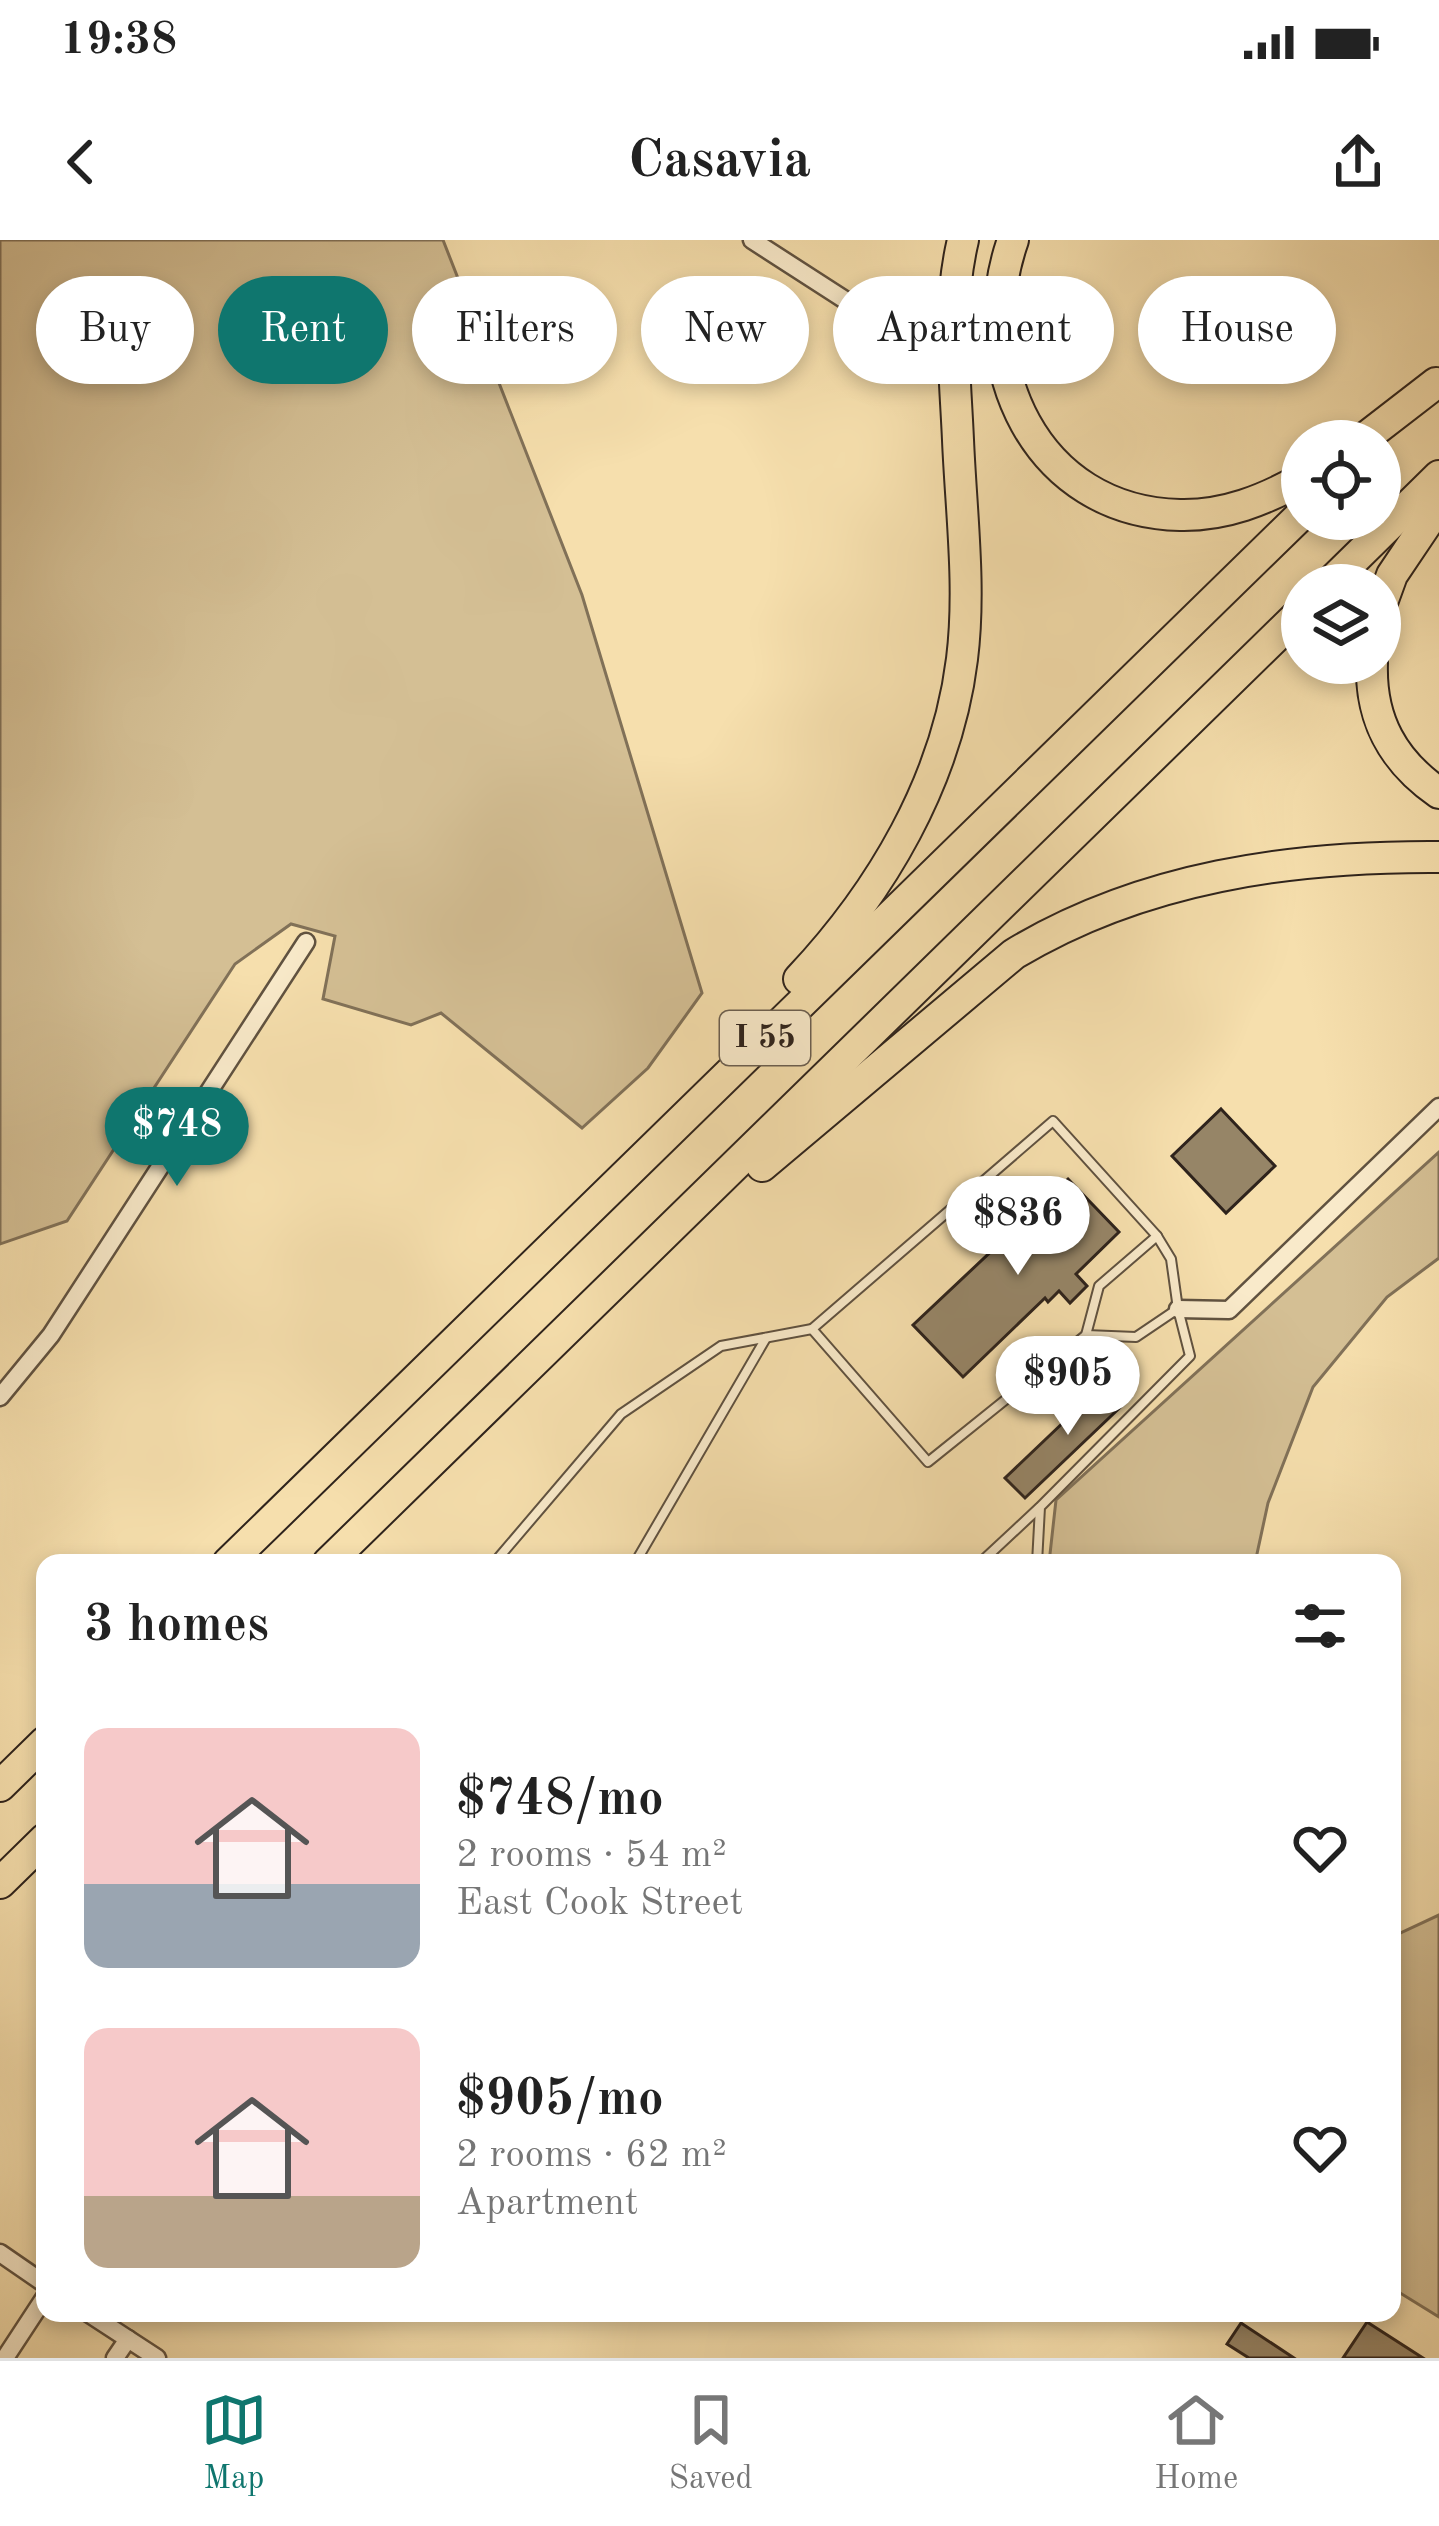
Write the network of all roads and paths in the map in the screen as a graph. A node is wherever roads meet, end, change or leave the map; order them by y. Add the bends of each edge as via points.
1 (752, 240) edge
2 (963, 240) edge
3 (1012, 240) edge
4 (833, 292) edge
5 (1438, 382) edge
6 (1388, 420) edge
7 (1399, 420) edge
8 (1439, 476) edge
9 (1281, 489) edge
10 (1439, 505) edge
11 (1281, 535) edge
12 (1349, 564) edge
13 (1399, 564) edge
14 (1281, 632) edge
15 (1372, 684) edge
16 (1439, 793) edge
17 (1439, 856) edge
18 (306, 942) dead end
19 (1439, 1107) edge
20 (628, 1173) junction
21 (1157, 1236) junction
22 (1178, 1310) junction
23 (812, 1329) junction
24 (1086, 1335) junction
25 (766, 1338) junction
26 (556, 1341) junction
27 (0, 1397) edge
28 (1040, 1507) junction
29 (238, 1554) edge
30 (337, 1554) edge
31 (502, 1554) edge
32 (640, 1554) edge
33 (990, 1554) edge
34 (1037, 1554) edge
35 (36, 1751) edge
36 (0, 1786) edge
37 (36, 1848) edge
38 (0, 1883) edge
39 (0, 2252) edge
40 (36, 2278) edge
41 (36, 2310) edge
42 (102, 2322) edge
43 (128, 2339) junction
44 (5, 2358) edge
45 (115, 2358) edge
46 (157, 2358) edge

1 - 4 street
2 - 20 highway via 952,341 962,658 932,770 895,855 848,923
3 - 9 highway via 998,309 1006,385 1032,434 1066,473 1153,513 1250,504
5 - 6 highway
5 - 7 highway
8 - 12 highway
10 - 13 highway
11 - 20 highway, I 55
14 - 26 highway, I 55
15 - 16 highway via 1388,742
17 - 26 highway via 1241,872 1122,901 1060,926 1014,954
18 - 27 street via 51,1335
19 - 22 street via 1228,1310
20 - 29 highway, I 55
21 - 22 lane via 1171,1258
21 - 23 lane via 1053,1121
21 - 24 lane via 1099,1286
22 - 24 lane via 1136,1336
22 - 28 lane via 1190,1355
23 - 24 lane via 928,1462
23 - 25 lane
25 - 31 lane via 721,1346 621,1414
25 - 32 lane
26 - 30 highway, I 55
28 - 33 lane
28 - 34 lane
35 - 36 highway
37 - 38 highway
39 - 40 street
41 - 44 street
42 - 43 street
43 - 45 street
43 - 46 street

